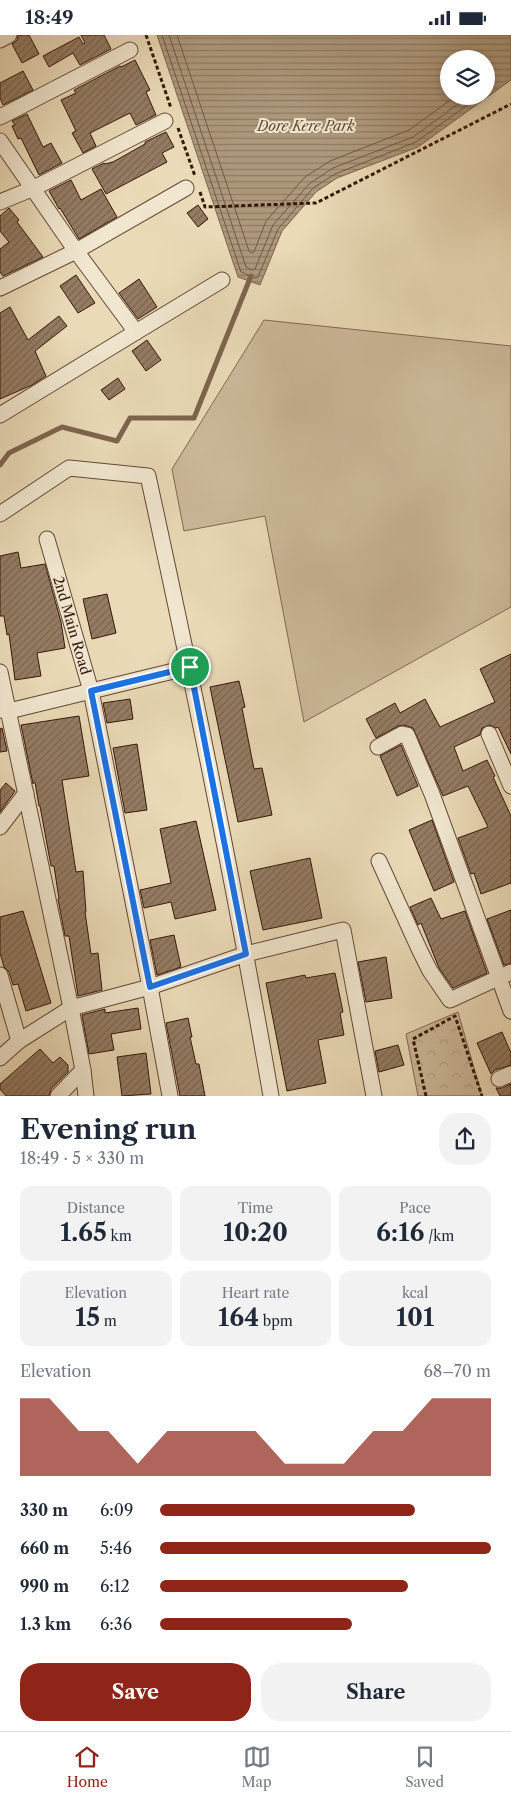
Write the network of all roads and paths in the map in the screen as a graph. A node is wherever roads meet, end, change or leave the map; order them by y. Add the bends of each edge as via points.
1 (9, 35) edge
2 (0, 40) edge
3 (130, 50) dead end
4 (511, 104) edge
5 (0, 117) edge
6 (165, 121) dead end
7 (0, 141) edge
8 (34, 188) junction
9 (186, 188) dead end
10 (0, 202) edge
11 (205, 207) dead end
12 (76, 251) junction
13 (222, 280) dead end
14 (0, 288) edge
15 (136, 332) junction
16 (0, 415) edge
17 (0, 514) edge
18 (47, 539) dead end
19 (190, 667) junction
20 (0, 672) edge
21 (91, 691) junction
22 (5, 711) edge
23 (489, 735) dead end
24 (378, 747) dead end
25 (511, 786) edge
26 (26, 793) junction
27 (0, 827) edge
28 (379, 861) dead end
29 (246, 954) junction
30 (505, 974) edge
31 (0, 975) edge
32 (150, 987) junction
33 (71, 1008) junction
34 (511, 1011) edge
35 (18, 1041) junction
36 (0, 1058) edge
37 (83, 1070) junction
38 (58, 1096) edge
39 (86, 1096) edge
40 (170, 1096) edge
41 (271, 1096) edge
42 (374, 1096) edge
43 (426, 1096) edge
44 (482, 1096) edge

1 - 2 street
3 - 5 street
4 - 11 path via 316,203
6 - 8 street
7 - 8 street
8 - 10 street
8 - 12 street
9 - 12 street
12 - 14 street
12 - 15 street
13 - 15 street
15 - 16 street
17 - 19 street via 69,468 148,476
18 - 21 street, 2nd Main Road
19 - 21 street
19 - 29 street
20 - 22 street
21 - 22 street
21 - 32 street, 2nd Main Road
22 - 26 street
23 - 25 street
24 - 30 street via 402,734 407,735
26 - 27 street
26 - 33 street
28 - 30 street via 427,964 450,1000
29 - 32 street
29 - 41 street
29 - 42 street via 342,930
30 - 34 street
31 - 35 street
32 - 33 street
32 - 40 street, 2nd Main Road
33 - 35 street
33 - 37 street
35 - 36 street
37 - 38 street
37 - 39 street
43 - 44 path via 413,1039 455,1017

